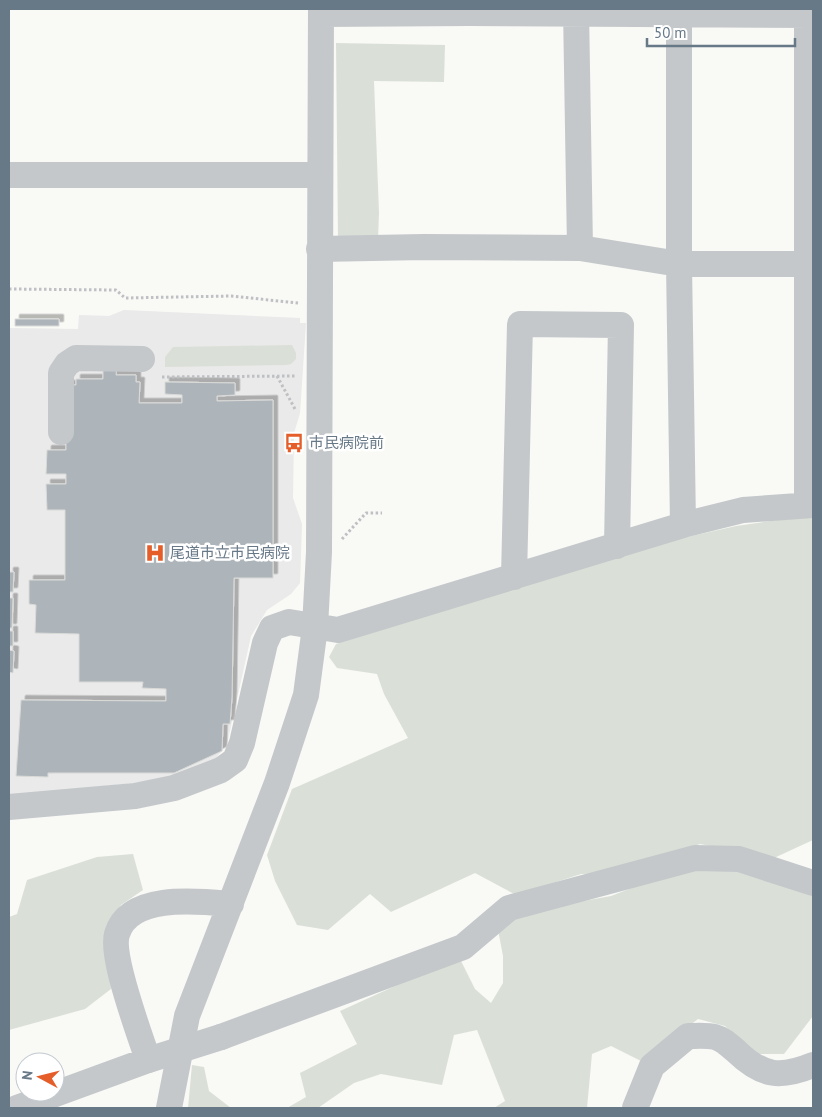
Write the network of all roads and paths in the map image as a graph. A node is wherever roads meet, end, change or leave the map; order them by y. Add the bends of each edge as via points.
1 (321, 11) edge
2 (469, 11) edge
3 (576, 11) edge
4 (809, 13) edge
5 (679, 15) junction
6 (810, 138) edge
7 (9, 175) edge
8 (320, 175) junction
9 (580, 248) junction
10 (319, 249) junction
11 (679, 264) junction
12 (810, 264) edge
13 (9, 289) edge
14 (304, 303) dead end
15 (142, 359) dead end
16 (278, 376) junction
17 (303, 376) dead end
18 (162, 377) dead end
19 (810, 391) edge
20 (295, 409) dead end
21 (61, 432) dead end
22 (810, 505) edge
23 (382, 513) dead end
24 (683, 525) junction
25 (336, 546) dead end
26 (617, 546) junction
27 (514, 577) junction
28 (315, 627) junction
29 (9, 807) edge
30 (813, 882) edge
31 (231, 904) junction
32 (148, 1060) junction
33 (813, 1065) edge
34 (17, 1108) edge
35 (169, 1108) edge
36 (635, 1108) edge

1 - 2 street
1 - 8 street
2 - 3 street
3 - 5 street
3 - 9 street
4 - 5 street
4 - 6 street
5 - 11 street
6 - 12 street
7 - 8 street
8 - 10 street
9 - 10 street
9 - 11 street
10 - 28 street via 319,552
11 - 12 street
11 - 24 street
12 - 19 street
13 - 14 path via 116,290 125,298 231,296
15 - 21 street via 76,358 66,364 61,374
16 - 17 path
16 - 18 path
16 - 20 path
19 - 22 street
22 - 24 street via 743,510
23 - 25 path via 366,513
24 - 26 street
26 - 27 street
26 - 27 street via 621,325 520,324
27 - 28 street via 338,630
28 - 29 street via 289,622 272,628 265,643 242,743 235,760 222,770 174,788 135,796
28 - 31 street via 306,695
30 - 32 street, bridge via 739,859 695,858 509,908 463,947 221,1037
31 - 32 street via 172,901 142,908 126,918 116,935 118,964
31 - 35 street via 187,1016
32 - 34 street
33 - 36 street via 793,1073 769,1073 748,1063 727,1043 715,1037 688,1036 652,1066

